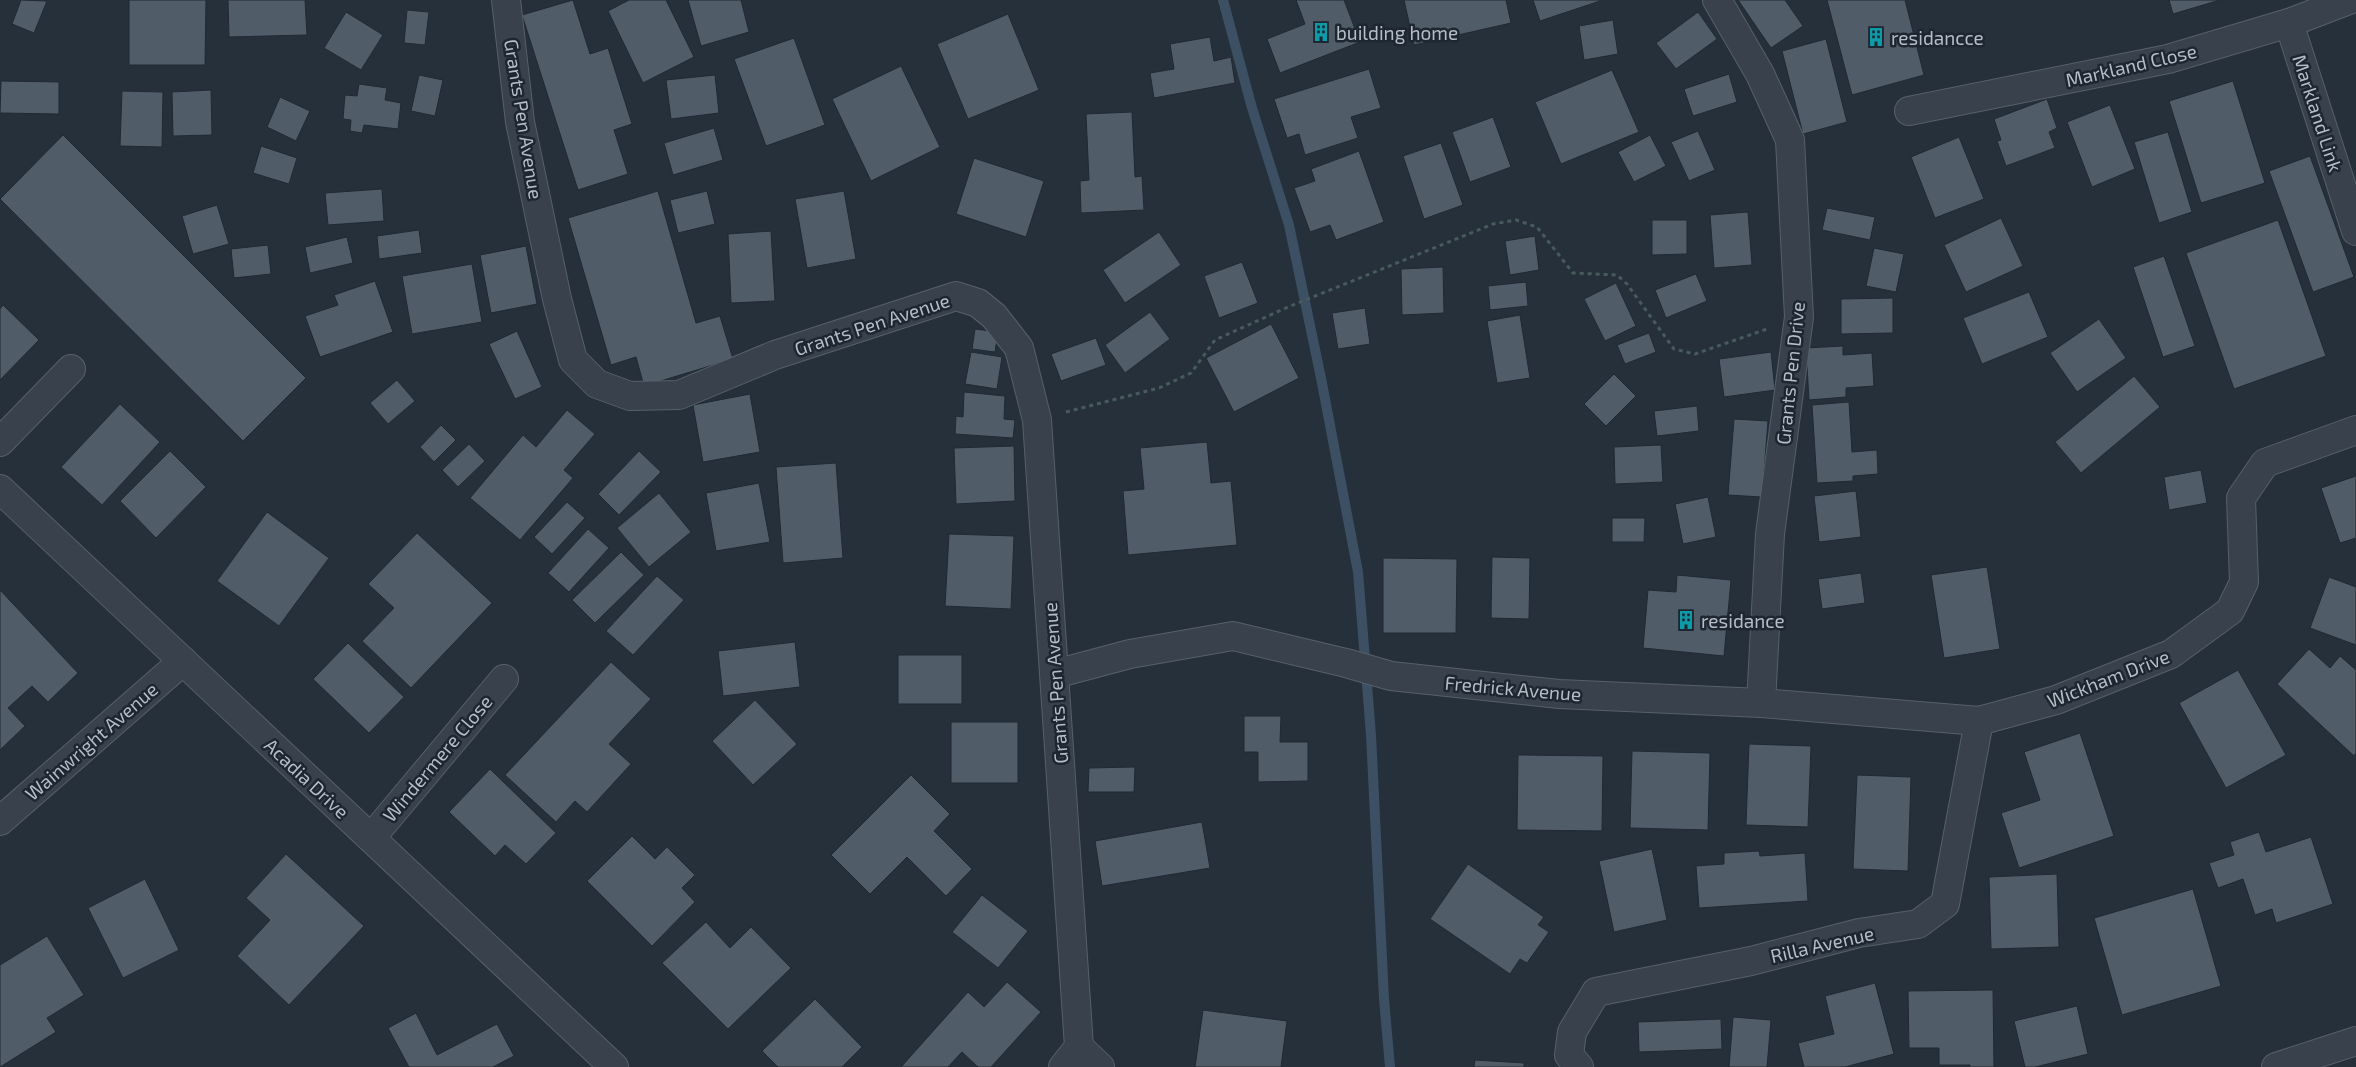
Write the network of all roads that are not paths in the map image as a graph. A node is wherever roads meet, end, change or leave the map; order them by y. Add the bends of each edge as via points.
1 (506, 0) edge
2 (1717, 0) edge
3 (2349, 0) edge
4 (2289, 23) junction
5 (1909, 111) dead end
6 (2356, 231) edge
7 (71, 369) dead end
8 (2356, 430) edge
9 (0, 442) edge
10 (0, 489) edge
11 (183, 661) junction
12 (1055, 674) junction
13 (504, 679) dead end
14 (1761, 703) junction
15 (1979, 721) junction
16 (0, 821) edge
17 (370, 838) junction
18 (2356, 1041) edge
19 (1071, 1057) edge
20 (614, 1067) edge
21 (1100, 1067) edge
22 (1579, 1067) edge
23 (2276, 1067) edge

1 - 12 street, Grants Pen Avenue via 520,122 557,298 573,360 597,384 630,396 679,395 775,355 956,296 978,303 989,311 1019,348 1036,420
2 - 14 street, Grants Pen Drive via 1760,74 1790,140 1799,318 1770,534
3 - 4 street, Markland Close
4 - 5 street, Markland Close via 2168,60
4 - 6 street, Markland Link
7 - 9 street
8 - 15 street, Wickham Drive via 2265,463 2241,498 2244,582 2230,611 2172,654 2056,700
10 - 11 street, Acadia Drive
11 - 16 street, Wainwright Avenue
11 - 17 street, Acadia Drive
12 - 14 street, Fredrick Avenue via 1130,654 1233,636 1391,676 1559,694
12 - 19 street, Grants Pen Avenue
13 - 17 street, Windermere Close
14 - 15 street, Fredrick Avenue
15 - 22 street, Rilla Avenue via 1945,904 1918,924 1859,933 1751,961 1596,992 1572,1032 1569,1055
17 - 20 street, Acadia Drive
18 - 23 street
19 - 21 street

